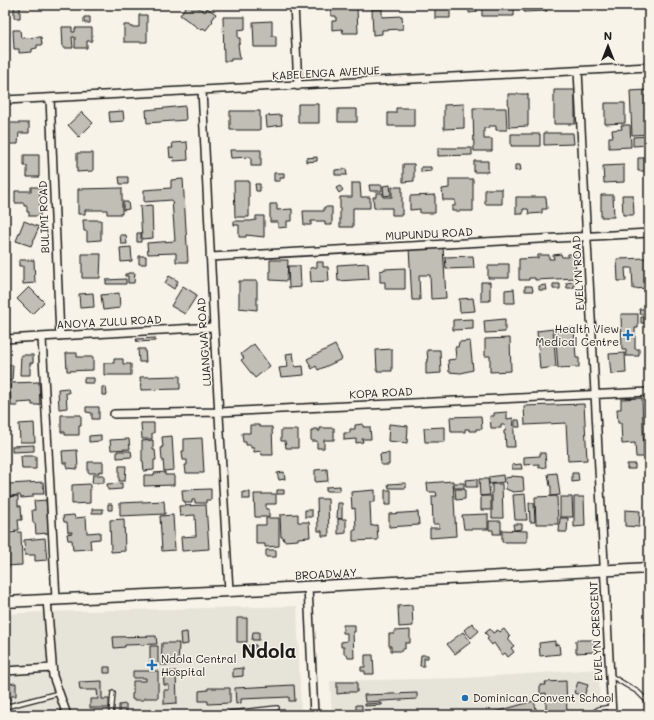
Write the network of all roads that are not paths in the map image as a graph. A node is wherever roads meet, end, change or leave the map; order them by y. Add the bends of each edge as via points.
1 (294, 5) edge
2 (649, 67) edge
3 (578, 71) junction
4 (298, 86) junction
5 (202, 90) junction
6 (50, 98) junction
7 (5, 100) edge
8 (649, 233) edge
9 (587, 237) junction
10 (210, 257) junction
11 (214, 327) junction
12 (60, 336) junction
13 (42, 338) junction
14 (5, 339) edge
15 (649, 392) edge
16 (596, 395) junction
17 (219, 412) junction
18 (114, 414) dead end
19 (649, 568) edge
20 (604, 570) junction
21 (308, 587) junction
22 (229, 591) junction
23 (52, 599) junction
24 (5, 602) edge
25 (52, 668) junction
26 (5, 671) edge
27 (610, 676) junction
28 (113, 692) dead end
29 (59, 693) junction
30 (649, 703) edge
31 (5, 707) edge
32 (611, 707) junction
33 (277, 708) dead end
34 (67, 715) edge
35 (111, 715) edge
36 (226, 715) edge
37 (314, 715) edge
38 (590, 715) edge
39 (612, 715) edge

1 - 4 street
2 - 3 street, KABELENGA AVENUE
3 - 4 street, KABELENGA AVENUE
3 - 9 street, EVELYN ROAD
4 - 5 street, KABELENGA AVENUE
5 - 6 street, KABELENGA AVENUE
5 - 10 street, LUANGWA ROAD
6 - 7 street, KABELENGA AVENUE
6 - 12 street, BULIMI ROAD
8 - 9 street, MUPUNDU ROAD
9 - 10 street, MUPUNDU ROAD
9 - 16 street, EVELYN ROAD
10 - 11 street, LUANGWA ROAD
11 - 12 street, ANOYA ZULU ROAD
11 - 17 street, LUANGWA ROAD
12 - 13 street, ANOYA ZULU ROAD
13 - 14 street, ANOYA ZULU ROAD
13 - 23 street
15 - 16 street, KOPA ROAD
16 - 17 street, KOPA ROAD
16 - 20 street, EVELYN ROAD
17 - 18 street, KOPA ROAD
17 - 22 street, LUANGWA ROAD
19 - 20 main road, BROADWAY
20 - 21 main road, BROADWAY
20 - 27 street, EVELYN CRESCENT
21 - 22 main road, BROADWAY
21 - 37 street
22 - 23 main road, BROADWAY
23 - 24 main road, BROADWAY
23 - 25 street
25 - 26 street
25 - 29 street
27 - 30 lane via 638,692
27 - 32 street, EVELYN CRESCENT
28 - 35 lane
29 - 31 lane
29 - 34 street
32 - 38 lane via 599,709
32 - 39 street, EVELYN CRESCENT
33 - 36 lane

